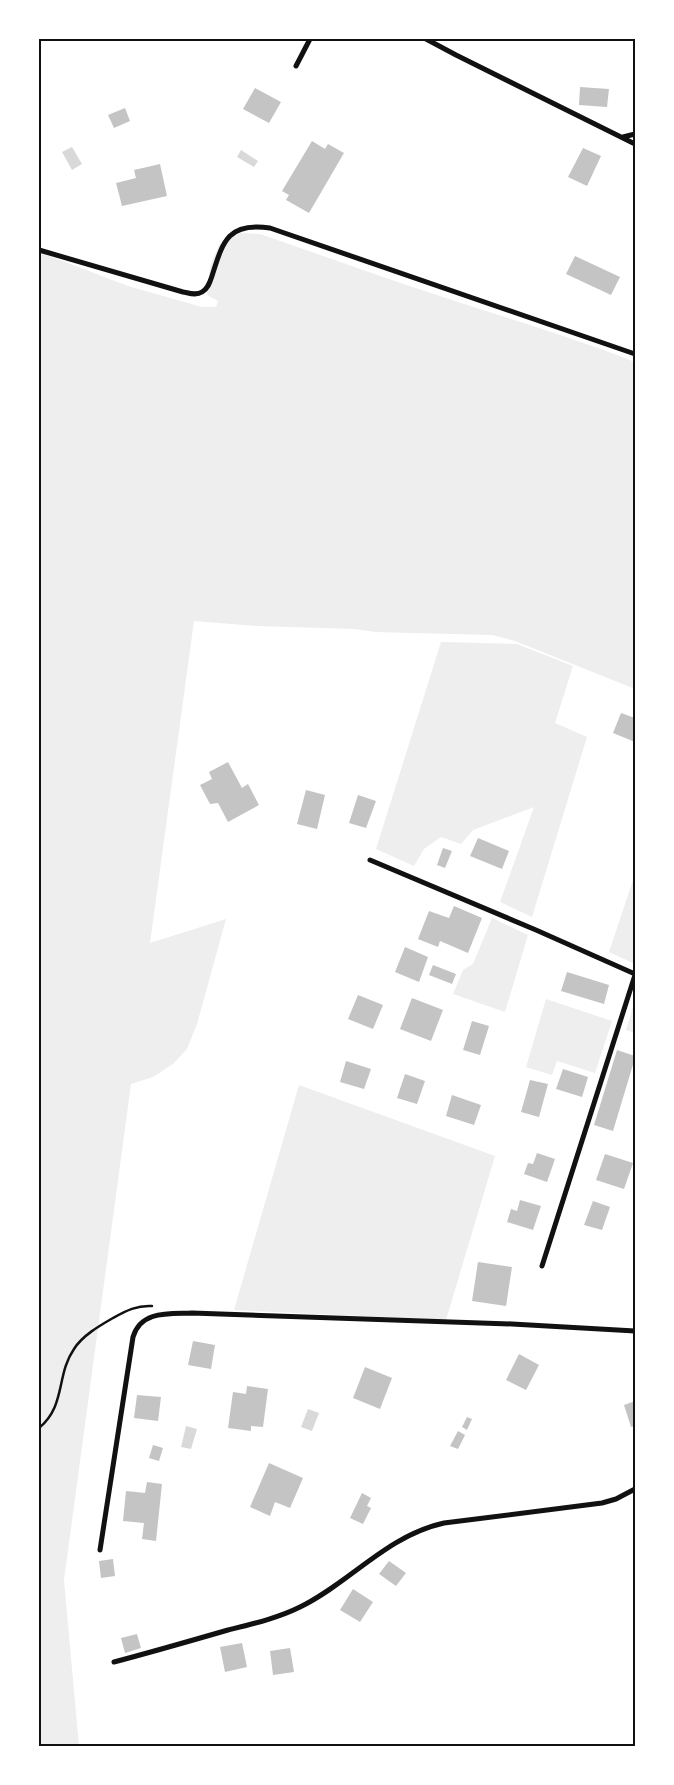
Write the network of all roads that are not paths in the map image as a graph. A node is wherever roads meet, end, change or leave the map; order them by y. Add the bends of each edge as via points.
1 (310, 39) edge
2 (428, 39) edge
3 (296, 66) dead end
4 (635, 134) edge
5 (622, 137) junction
6 (635, 144) edge
7 (39, 250) edge
8 (635, 354) edge
9 (370, 860) dead end
10 (635, 975) edge
11 (542, 1266) dead end
12 (635, 1331) edge
13 (635, 1488) edge
14 (100, 1550) dead end
15 (114, 1662) dead end

1 - 3 street
2 - 5 street
4 - 5 street
5 - 6 street
7 - 8 street via 196,294 203,292 209,284 222,244 230,235 240,229 270,228
9 - 10 street
10 - 11 street
12 - 14 street via 192,1313 148,1318 139,1324 133,1337
13 - 15 street via 602,1503 425,1527 396,1541 299,1608

